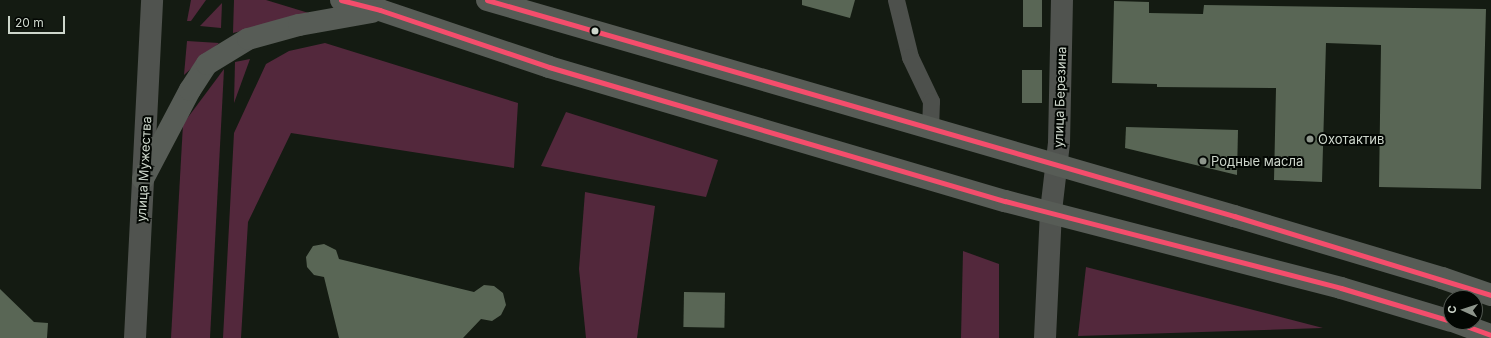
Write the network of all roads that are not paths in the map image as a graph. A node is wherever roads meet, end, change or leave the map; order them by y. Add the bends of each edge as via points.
1 (152, 0) edge
2 (341, 0) edge
3 (487, 0) edge
4 (896, 0) edge
5 (1062, 0) edge
6 (380, 10) junction
7 (930, 128) junction
8 (1057, 165) junction
9 (143, 179) junction
10 (1051, 211) junction
11 (1491, 295) edge
12 (1443, 319) edge
13 (1477, 330) edge
14 (1491, 335) edge
15 (135, 338) edge
16 (1045, 338) edge

1 - 9 street, улица Мужества
2 - 6 main road
3 - 7 main road
4 - 7 street via 910,57 931,101
5 - 8 street, улица Березина
6 - 9 main road via 300,24 248,39 207,64 190,90
6 - 10 main road via 549,67 1005,201
7 - 8 main road
8 - 10 street, улица Березина
8 - 11 main road via 1442,278
9 - 15 street, улица Мужества
10 - 12 main road via 1342,288
10 - 16 street, улица Березина
13 - 14 main road

